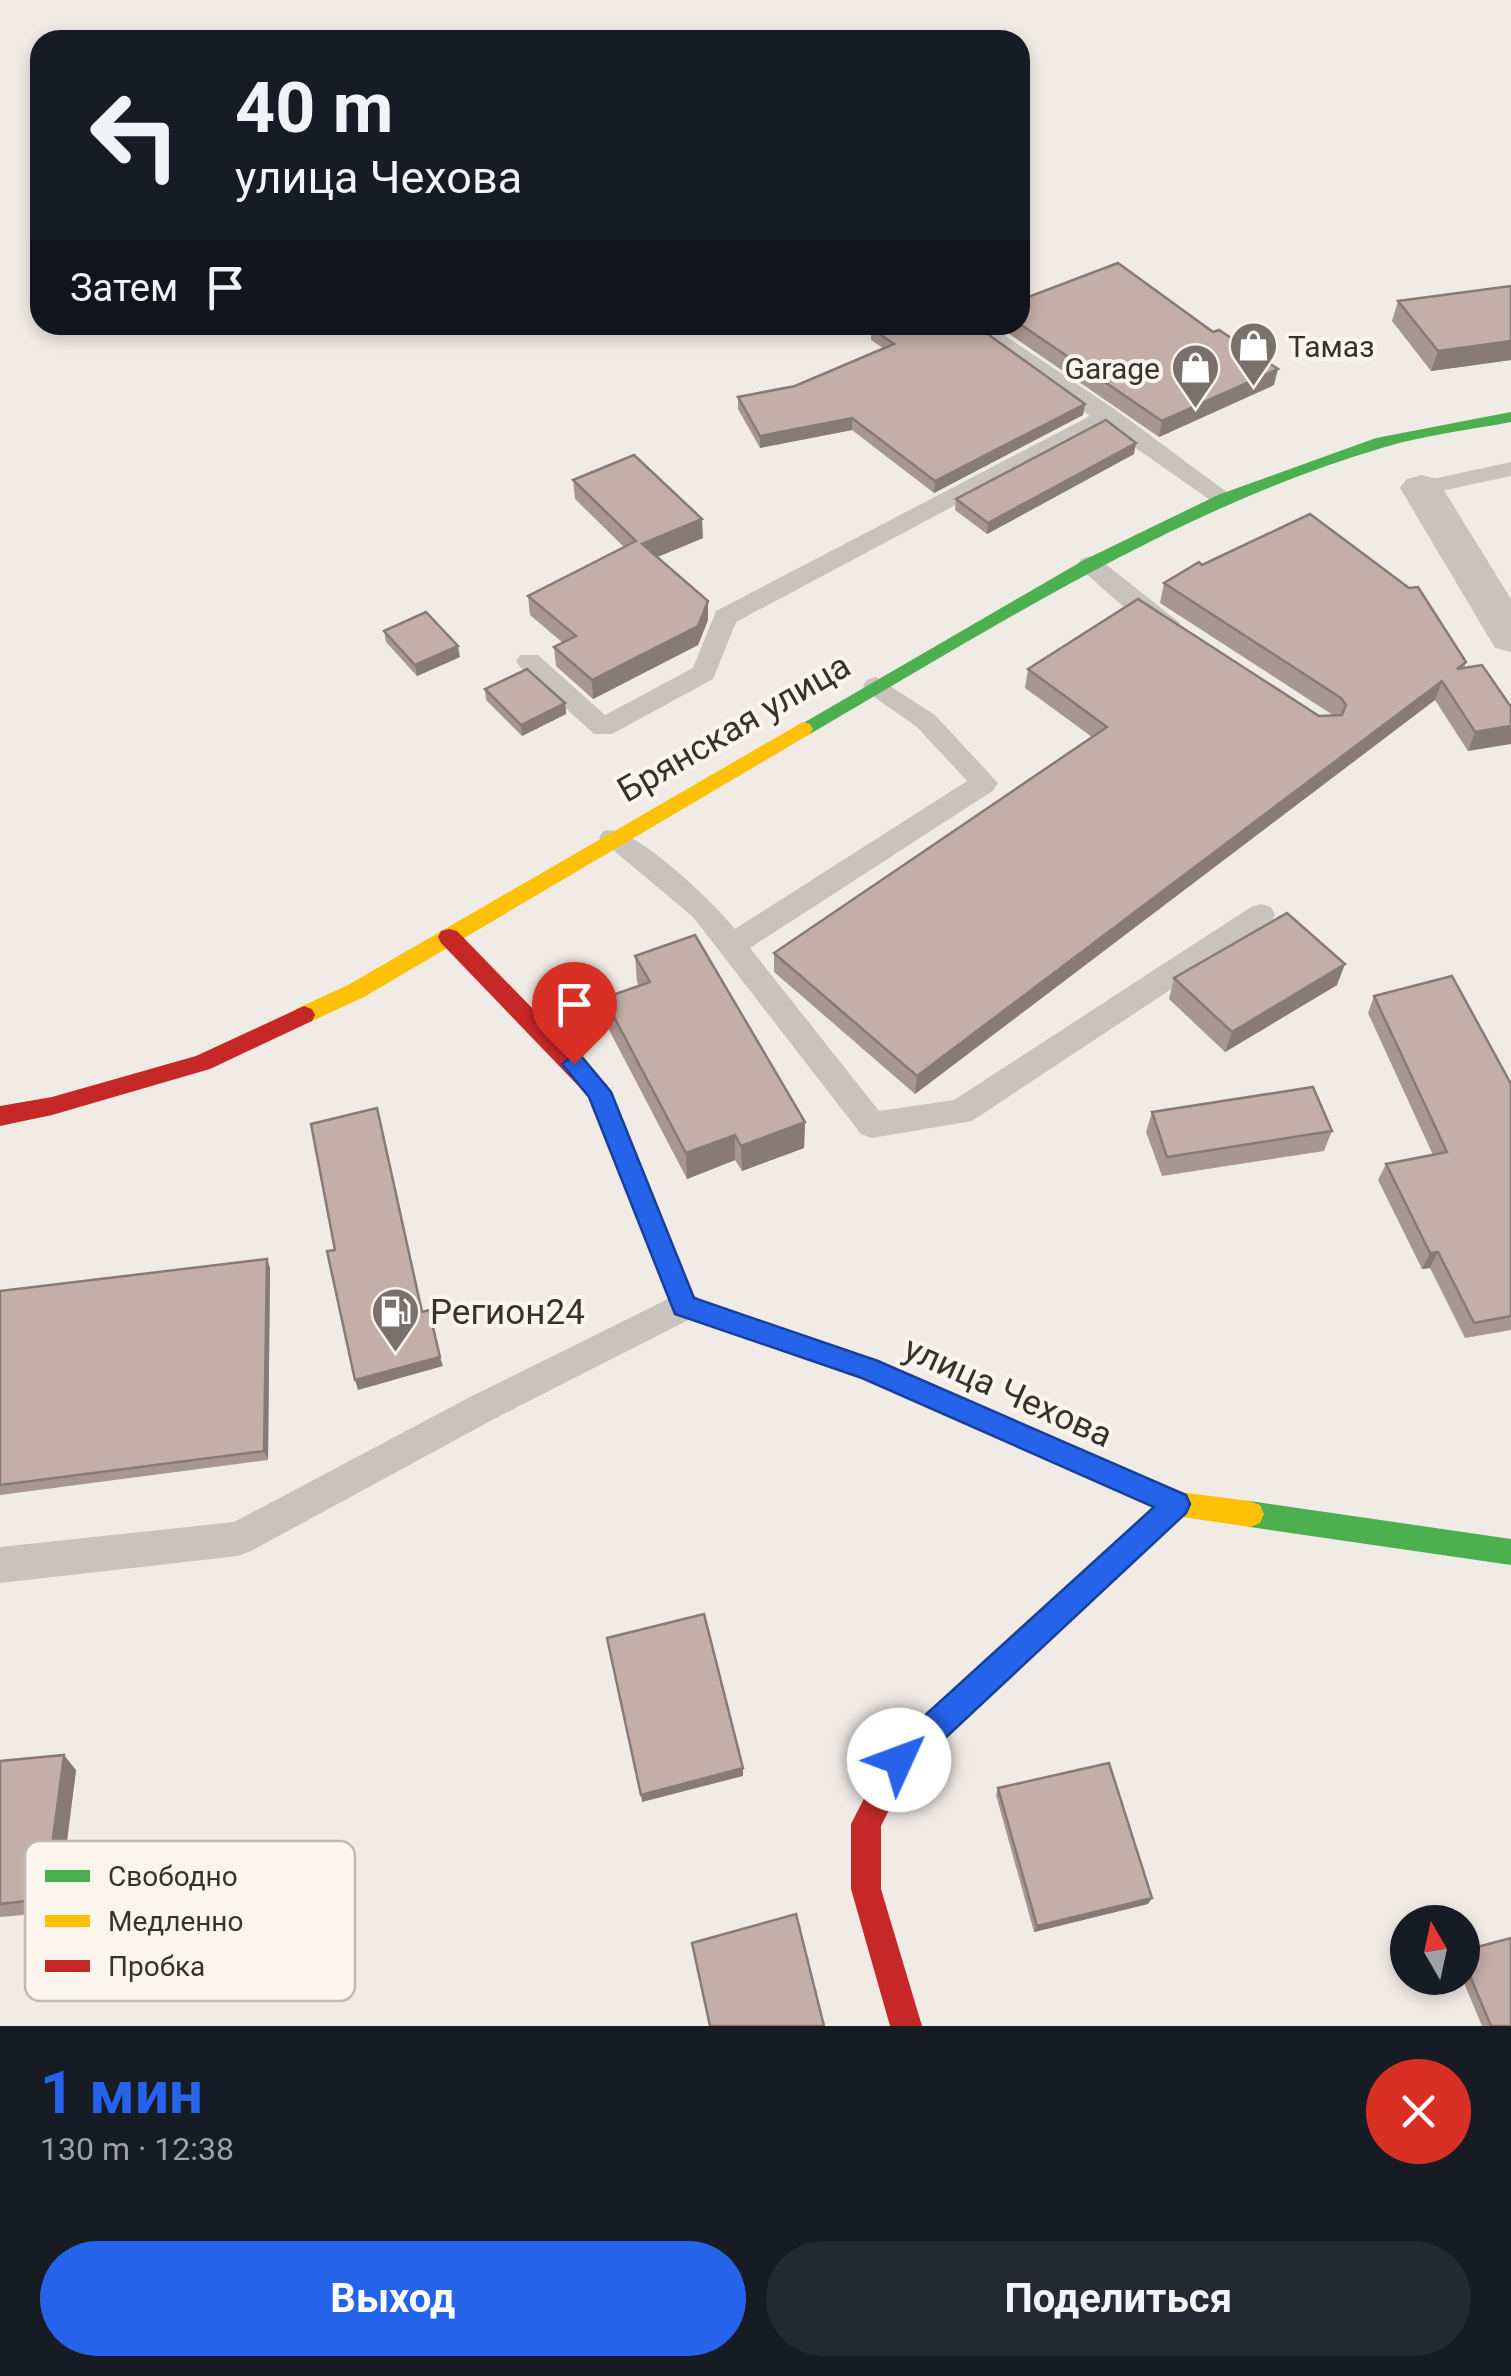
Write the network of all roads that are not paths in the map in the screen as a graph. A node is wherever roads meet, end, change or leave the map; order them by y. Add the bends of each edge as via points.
1 (990, 335) edge
2 (1108, 415) junction
3 (1511, 416) edge
4 (1511, 469) edge
5 (1422, 488) joint
6 (1224, 498) junction
7 (1090, 564) junction
8 (1181, 632) edge
9 (1511, 637) edge
10 (529, 661) dead end
11 (876, 686) junction
12 (613, 838) junction
13 (1260, 916) dead end
14 (449, 938) junction
15 (730, 946) junction
16 (0, 1096) edge
17 (52, 1106) junction
18 (0, 1116) edge
19 (684, 1306) junction
20 (1177, 1504) junction
21 (1511, 1552) edge
22 (0, 1565) edge
23 (906, 2026) edge

1 - 2 lane
2 - 6 lane
2 - 10 lane via 725,617 704,673 604,728
3 - 6 main road, Брянская улица via 1382,442
4 - 5 lane
5 - 9 street
6 - 7 main road, Брянская улица
7 - 8 lane
7 - 11 main road, Брянская улица
11 - 12 main road, Брянская улица
11 - 15 lane via 926,721 984,783
12 - 14 main road, Брянская улица
12 - 15 lane via 703,910
13 - 15 lane via 962,1112 872,1125
14 - 17 main road, Брянская улица via 356,991 202,1063
14 - 19 main road via 599,1092
16 - 17 lane
17 - 18 main road, Брянская улица
19 - 20 main road, улица Чехова via 869,1369
19 - 22 lane via 238,1539
20 - 21 main road, улица Чехова
20 - 23 main road via 899,1760 866,1824 866,1889

